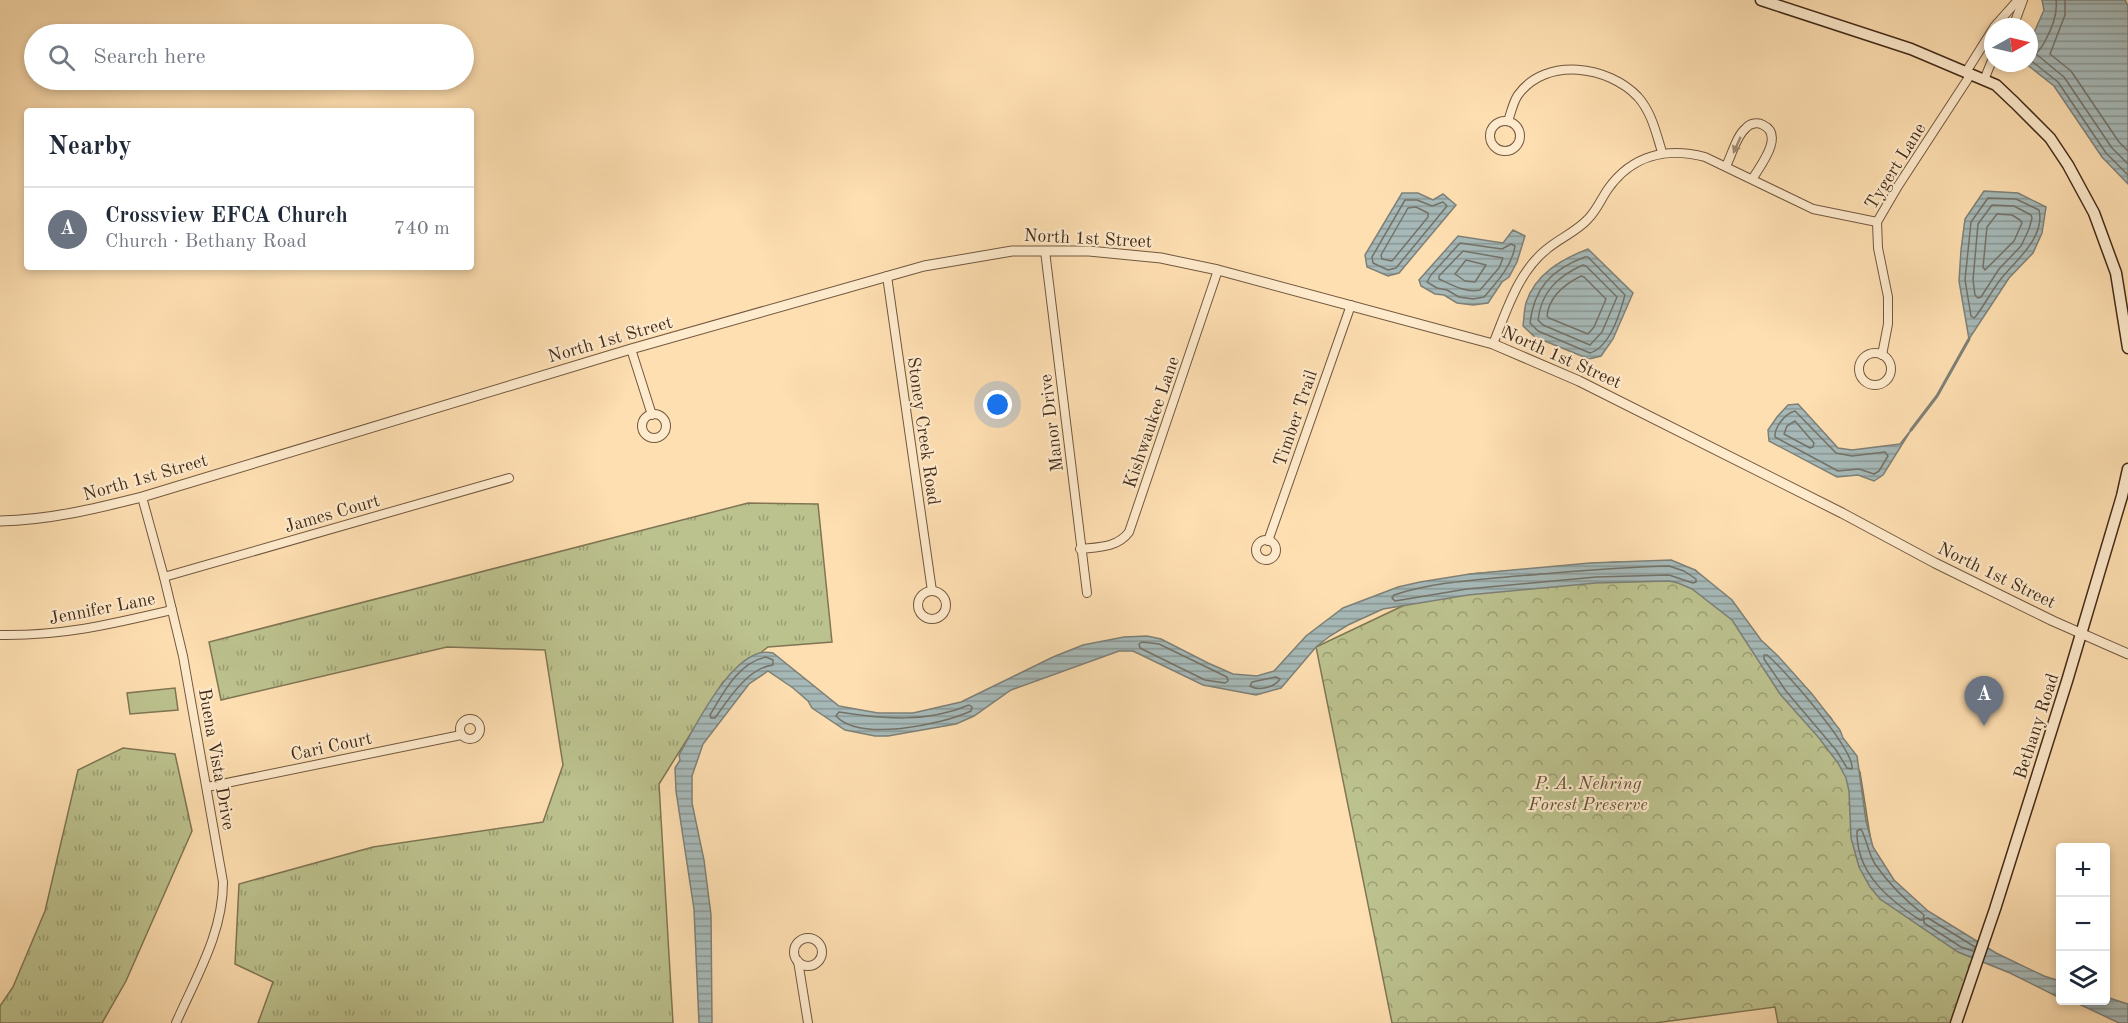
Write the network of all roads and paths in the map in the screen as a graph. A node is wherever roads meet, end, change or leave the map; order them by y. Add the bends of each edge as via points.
1 (1761, 0) edge
2 (2018, 0) edge
3 (2023, 0) edge
4 (2003, 18) edge
5 (2016, 18) edge
6 (1984, 46) edge
7 (1987, 72) edge
8 (1969, 73) junction
9 (1984, 80) junction
10 (1508, 121) junction
11 (1662, 152) junction
12 (1726, 166) junction
13 (1753, 178) junction
14 (1877, 222) junction
15 (1045, 251) junction
16 (1218, 270) junction
17 (887, 276) junction
18 (1351, 305) junction
19 (1493, 344) junction
20 (2128, 348) edge
21 (632, 349) junction
22 (1882, 355) junction
23 (652, 414) dead end
24 (2128, 469) edge
25 (509, 478) dead end
26 (142, 497) junction
27 (0, 521) edge
28 (1268, 541) dead end
29 (1080, 549) junction
30 (164, 577) junction
31 (932, 591) dead end
32 (1087, 592) dead end
33 (172, 609) junction
34 (2081, 633) junction
35 (0, 635) edge
36 (2128, 654) edge
37 (461, 735) dead end
38 (207, 787) junction
39 (798, 961) dead end
40 (176, 1023) edge
41 (808, 1023) edge
42 (1956, 1023) edge

1 - 8 main road via 1911,49
2 - 4 street, Tygert Lane
3 - 5 street
6 - 8 street, Tygert Lane
7 - 9 street
8 - 9 main road
8 - 14 street, Tygert Lane
9 - 20 main road via 1996,86 2050,138 2082,190 2116,273
10 - 10 street via 1496,123 1490,133 1493,145 1503,151 1515,148 1520,137 1518,128
10 - 11 street via 1516,97 1528,84 1570,69 1592,71 1614,79 1637,97 1654,124
11 - 12 street via 1695,154
11 - 19 street via 1621,174 1589,218 1536,259 1517,288
12 - 13 street
13 -> 12 street via 1772,142 1765,126 1753,124 1746,128
13 - 14 street via 1813,208
14 - 22 street, Tygert Lane via 1888,297
15 - 16 street, North 1st Street via 1161,258
15 - 17 street, North 1st Street via 970,257
15 - 29 street, Manor Drive
16 - 18 street, North 1st Street
16 - 29 street, Kishwaukee Lane via 1129,532 1113,545
17 - 21 street, North 1st Street
17 - 31 street, Stoney Creek Road
18 - 19 street, North 1st Street
18 - 28 street, Timber Trail
19 - 34 street, North 1st Street via 1579,381
21 - 23 street
21 - 26 street, North 1st Street
22 - 22 street, Tygert Lane via 1869,354 1862,360 1860,372 1868,383 1881,383 1890,374 1889,361
24 - 34 main road, Bethany Road
25 - 30 street, James Court
26 - 27 street, North 1st Street via 36,520
26 - 30 street, Buena Vista Drive
29 - 32 street, Manor Drive
30 - 33 street, Buena Vista Drive
33 - 35 street, Jennifer Lane via 80,631
33 - 38 street, Buena Vista Drive
34 - 36 street, North 1st Street
34 - 42 main road, Bethany Road
37 - 38 street, Cari Court
38 - 40 street, Buena Vista Drive via 222,870 222,906 215,936
39 - 41 street

